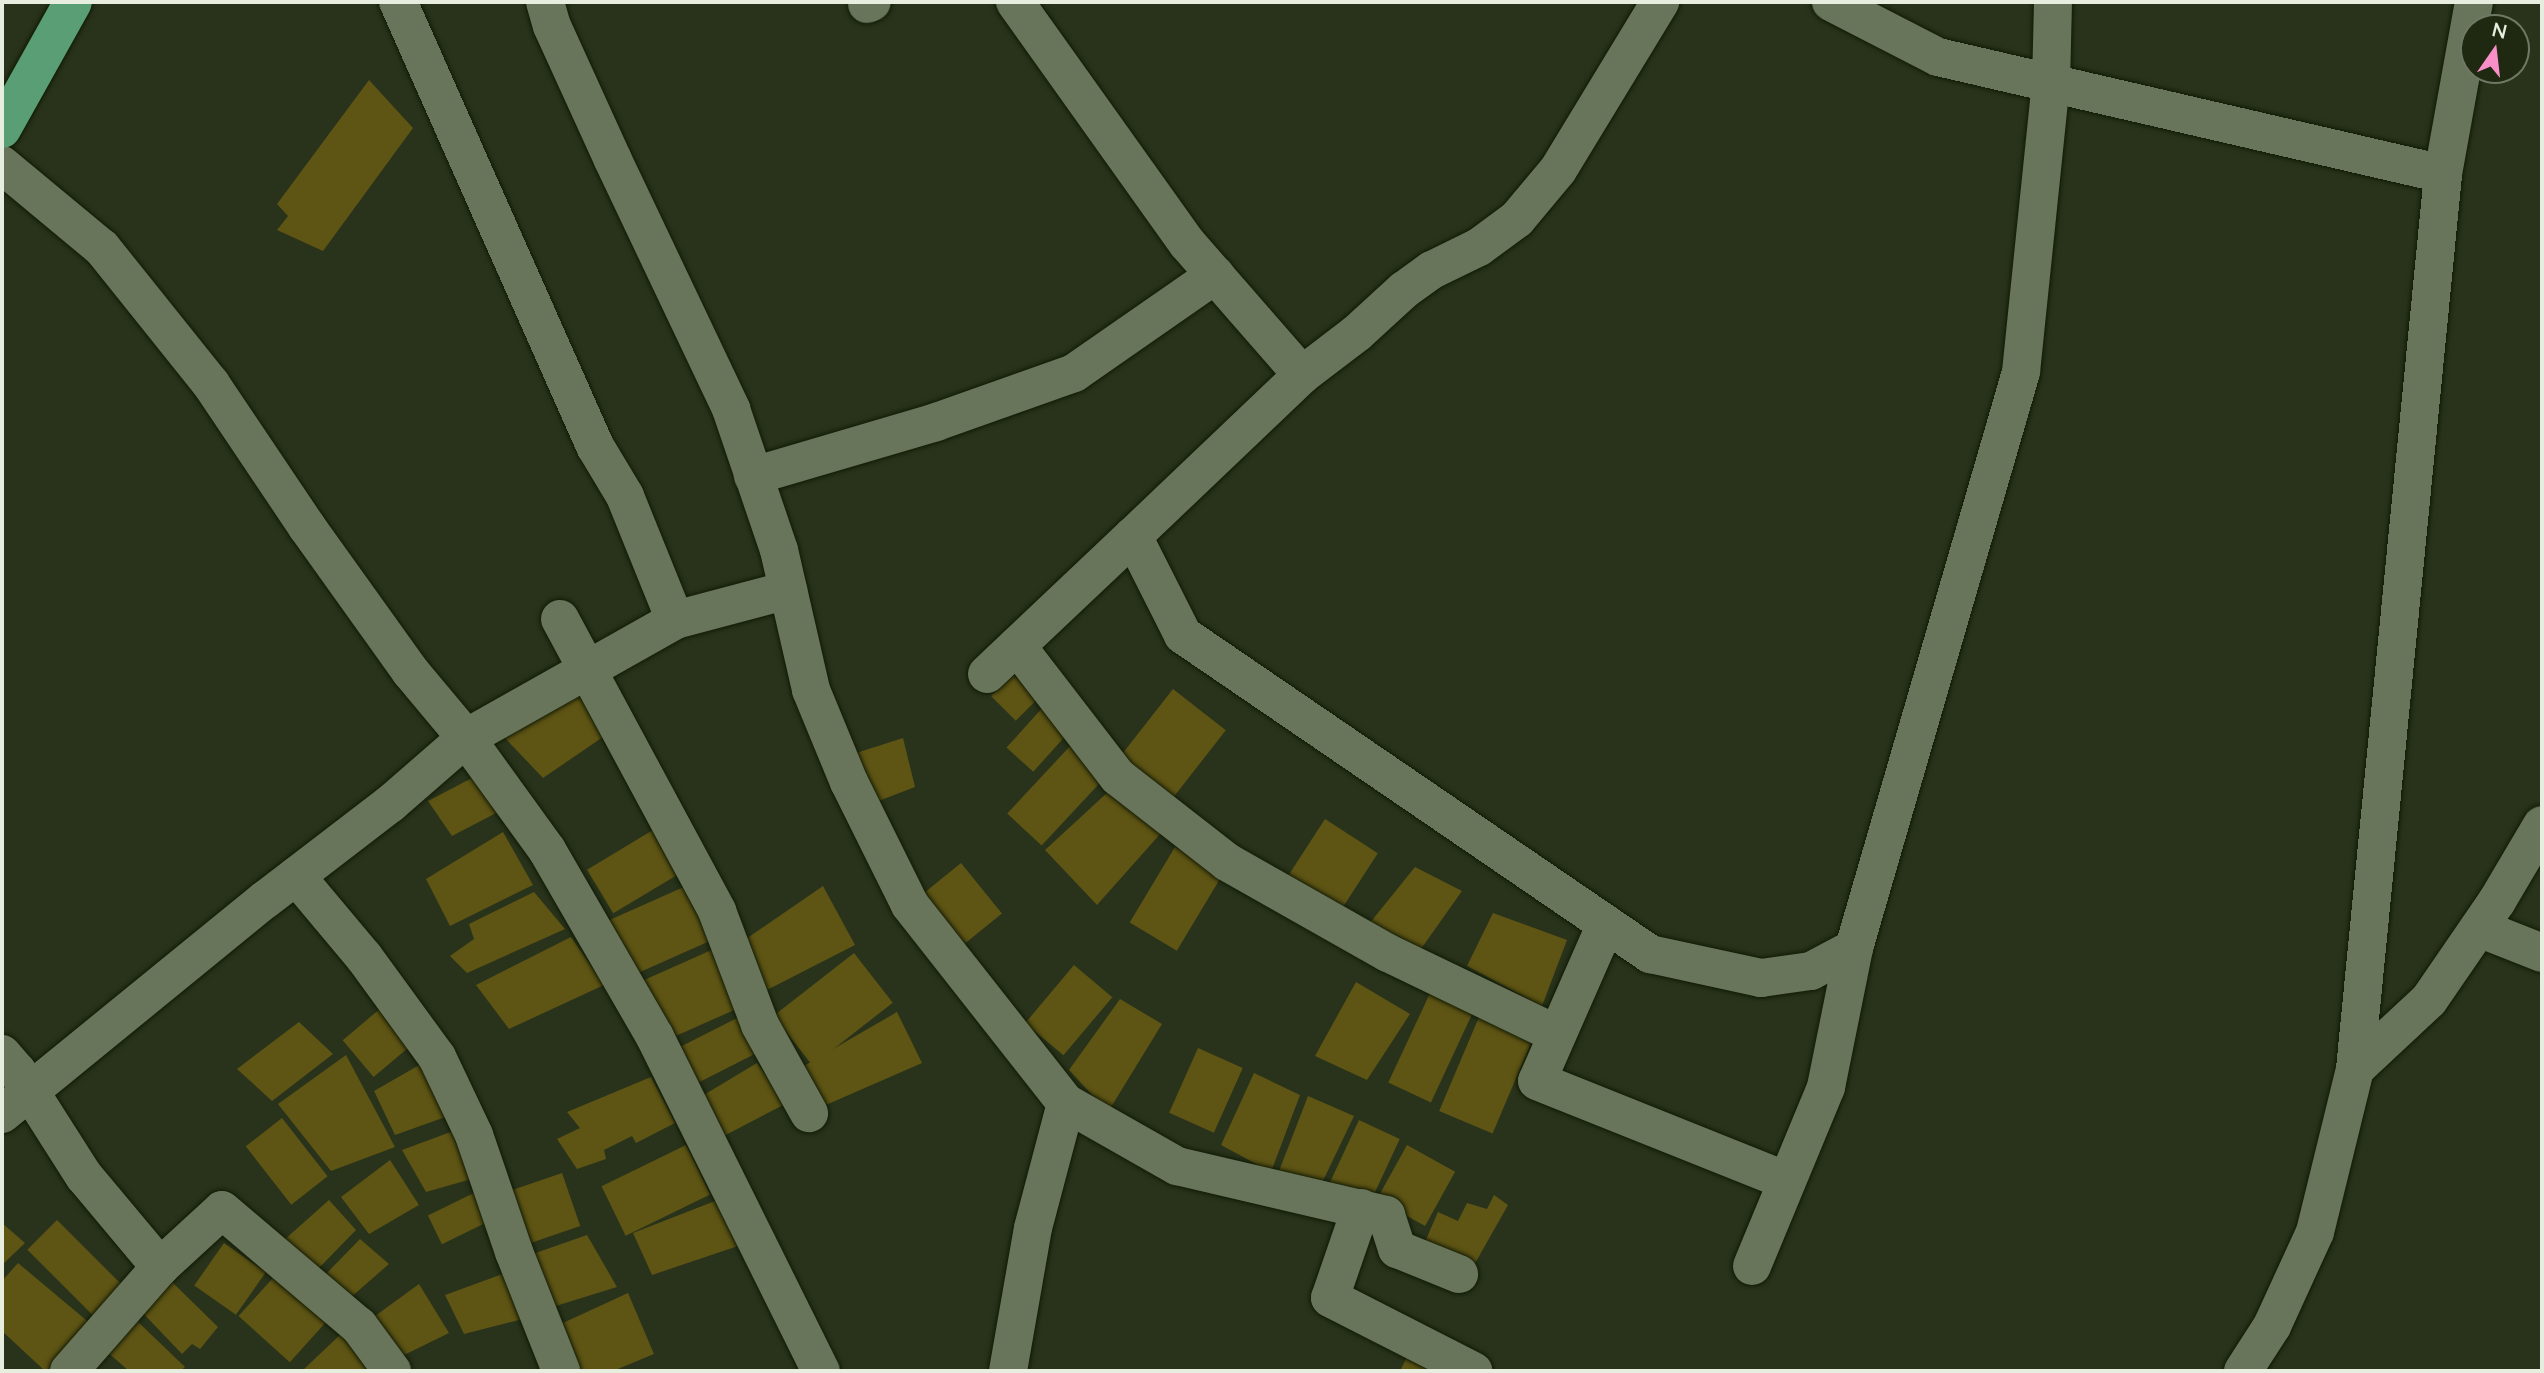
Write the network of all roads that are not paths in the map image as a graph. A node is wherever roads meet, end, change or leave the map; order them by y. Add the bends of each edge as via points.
1 (73, 2) edge
2 (398, 2) edge
3 (545, 2) edge
4 (1015, 2) edge
5 (1660, 2) edge
6 (1831, 2) edge
7 (2053, 2) edge
8 (2474, 2) edge
9 (2052, 84) junction
10 (2, 129) edge
11 (2, 165) edge
12 (2443, 174) junction
13 (1215, 275) junction
14 (1301, 375) junction
15 (754, 476) junction
16 (1133, 536) junction
17 (788, 590) junction
18 (560, 619) dead end
19 (675, 620) junction
20 (1017, 646) junction
21 (588, 668) junction
22 (987, 674) dead end
23 (466, 738) junction
24 (2542, 825) edge
25 (296, 876) junction
26 (1606, 924) junction
27 (2479, 928) junction
28 (1854, 948) junction
29 (2542, 953) edge
30 (1556, 1034) junction
31 (2, 1054) edge
32 (2355, 1069) junction
33 (15, 1102) edge
34 (1066, 1103) junction
35 (809, 1113) dead end
36 (1787, 1181) junction
37 (1360, 1208) junction
38 (1752, 1266) dead end
39 (160, 1267) junction
40 (1459, 1273) dead end
41 (69, 1371) edge
42 (392, 1371) edge
43 (561, 1371) edge
44 (821, 1371) edge
45 (1008, 1371) edge
46 (1473, 1371) edge
47 (2243, 1371) edge

1 - 10 highway
2 - 19 street via 595,446 625,496
3 - 15 street via 607,148 731,409
4 - 13 street via 1187,243
5 - 14 street via 1558,170 1517,219 1404,290
6 - 9 street via 1938,57
7 - 9 street
8 - 12 street
9 - 12 street
9 - 28 street via 2021,372
11 - 23 street via 102,248 211,384 402,660
12 - 32 street
13 - 14 street
13 - 15 street via 1074,373 936,422
14 - 16 street
15 - 17 street
16 - 20 street
16 - 26 street via 1183,635
17 - 19 street
17 - 34 street via 811,690 849,782 910,905
18 - 21 street
19 - 21 street
20 - 22 street
20 - 30 street via 1118,777 1227,862 1388,953
21 - 23 street
21 - 35 street via 717,911 760,1025
23 - 25 street
23 - 44 street via 547,850 655,1037
24 - 27 street
25 - 33 street
25 - 43 street via 364,957 437,1057 474,1135
26 - 28 street via 1650,954 1761,978 1811,971
26 - 30 street
27 - 29 street
27 - 32 street via 2429,1000
28 - 36 street via 1826,1087
30 - 36 street via 1537,1081
31 - 33 street
32 - 47 street via 2315,1232 2273,1326
33 - 39 street
34 - 37 street via 1177,1166
34 - 45 street via 1033,1228
36 - 38 street
37 - 40 street via 1386,1215 1397,1249
37 - 46 street via 1330,1298
39 - 41 street
39 - 42 street via 222,1210 359,1326

